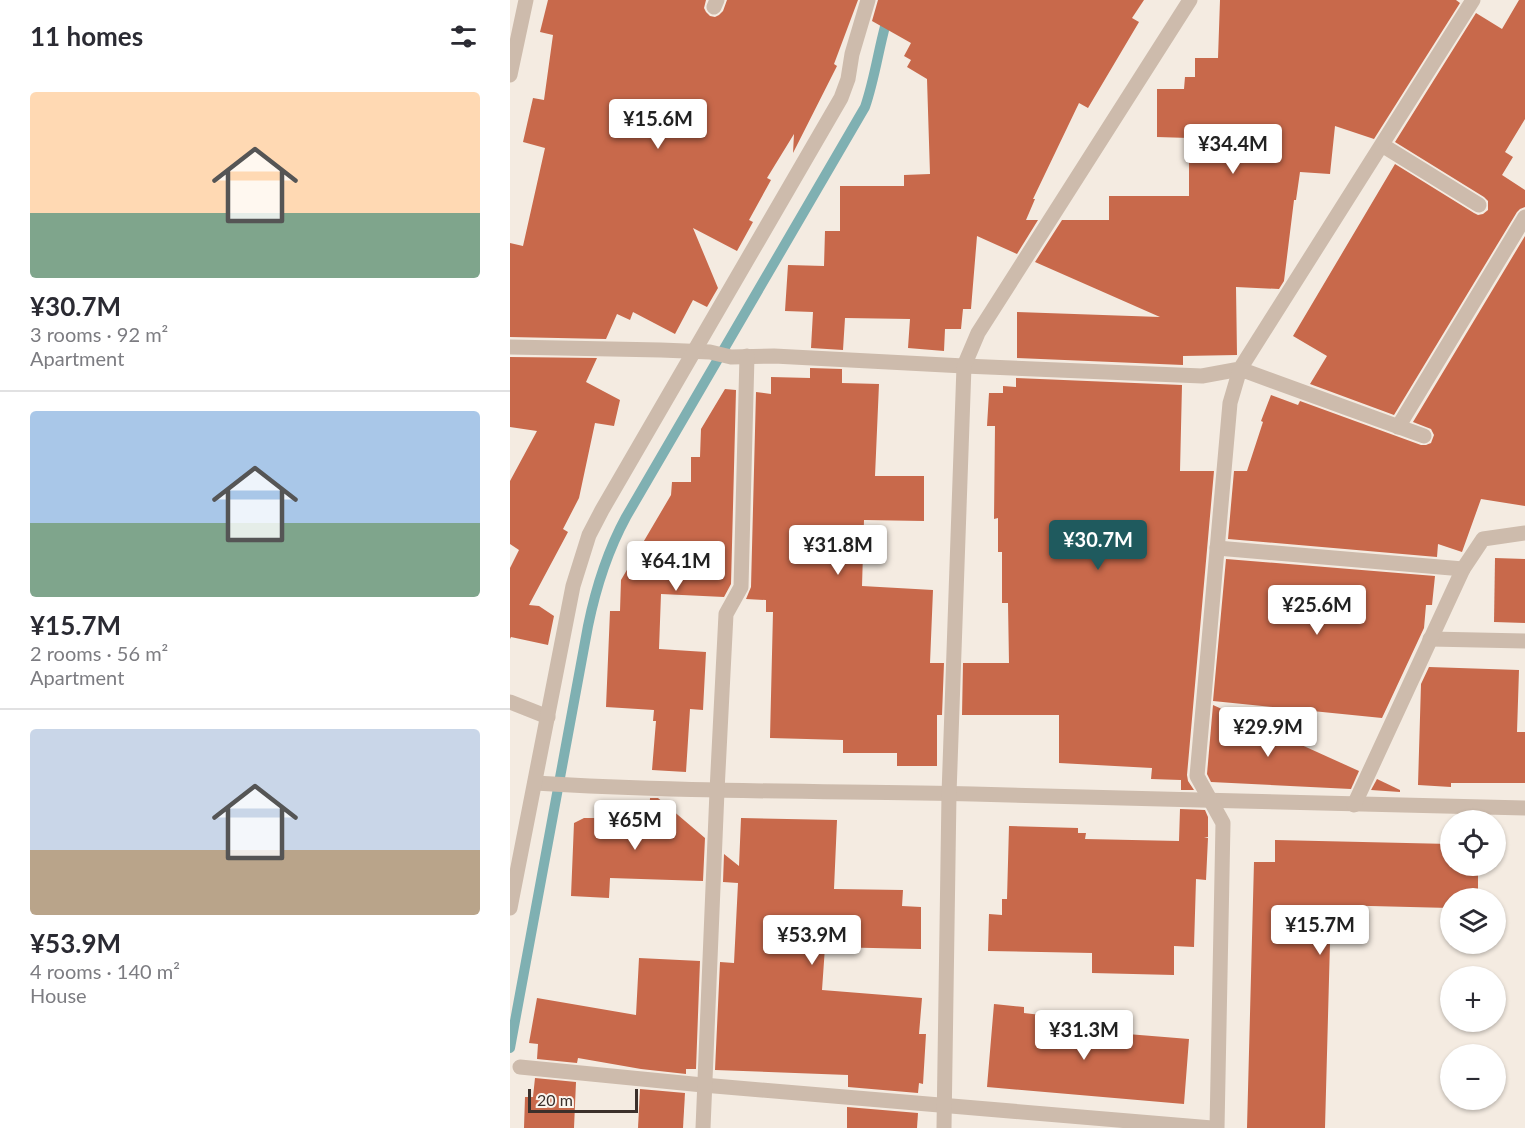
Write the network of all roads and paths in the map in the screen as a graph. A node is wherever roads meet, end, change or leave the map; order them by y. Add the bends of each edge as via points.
1 (526, 0) edge
2 (868, 0) edge
3 (1190, 0) edge
4 (1473, 0) edge
5 (510, 75) edge
6 (1382, 145) junction
7 (1479, 205) dead end
8 (1525, 217) edge
9 (510, 347) edge
10 (694, 352) junction
11 (747, 356) junction
12 (964, 366) junction
13 (1240, 369) junction
14 (1398, 427) junction
15 (1424, 436) dead end
16 (1525, 533) edge
17 (1217, 548) junction
18 (1463, 569) junction
19 (1431, 639) junction
20 (1525, 641) edge
21 (510, 702) edge
22 (548, 717) junction
23 (542, 784) junction
24 (717, 791) junction
25 (949, 794) junction
26 (1209, 799) junction
27 (1354, 805) junction
28 (1525, 808) edge
29 (515, 854) edge
30 (510, 908) edge
31 (520, 1067) dead end
32 (704, 1085) junction
33 (944, 1106) junction
34 (703, 1128) edge
35 (944, 1128) edge
36 (1214, 1128) edge

1 - 5 street
2 - 10 street via 841,98
3 - 12 street via 978,333
4 - 6 street
6 - 7 street
6 - 13 street
8 - 14 street
9 - 10 street
10 - 11 street
10 - 22 street via 589,536 573,586
11 - 12 street
11 - 24 street via 741,587 726,614
12 - 13 street via 1202,376
12 - 25 street
13 - 14 street
13 - 17 street via 1230,404
14 - 15 street
16 - 18 street via 1483,539
17 - 18 street
17 - 26 street via 1197,776
18 - 19 street
19 - 20 street
19 - 27 street
21 - 22 street
22 - 23 street
23 - 24 street
23 - 29 street
24 - 25 street
24 - 32 street
25 - 26 street
25 - 33 street
26 - 27 street
26 - 36 street via 1222,823
27 - 28 street
29 - 30 street
31 - 32 street
32 - 33 street
32 - 34 street
33 - 35 street
33 - 36 street

